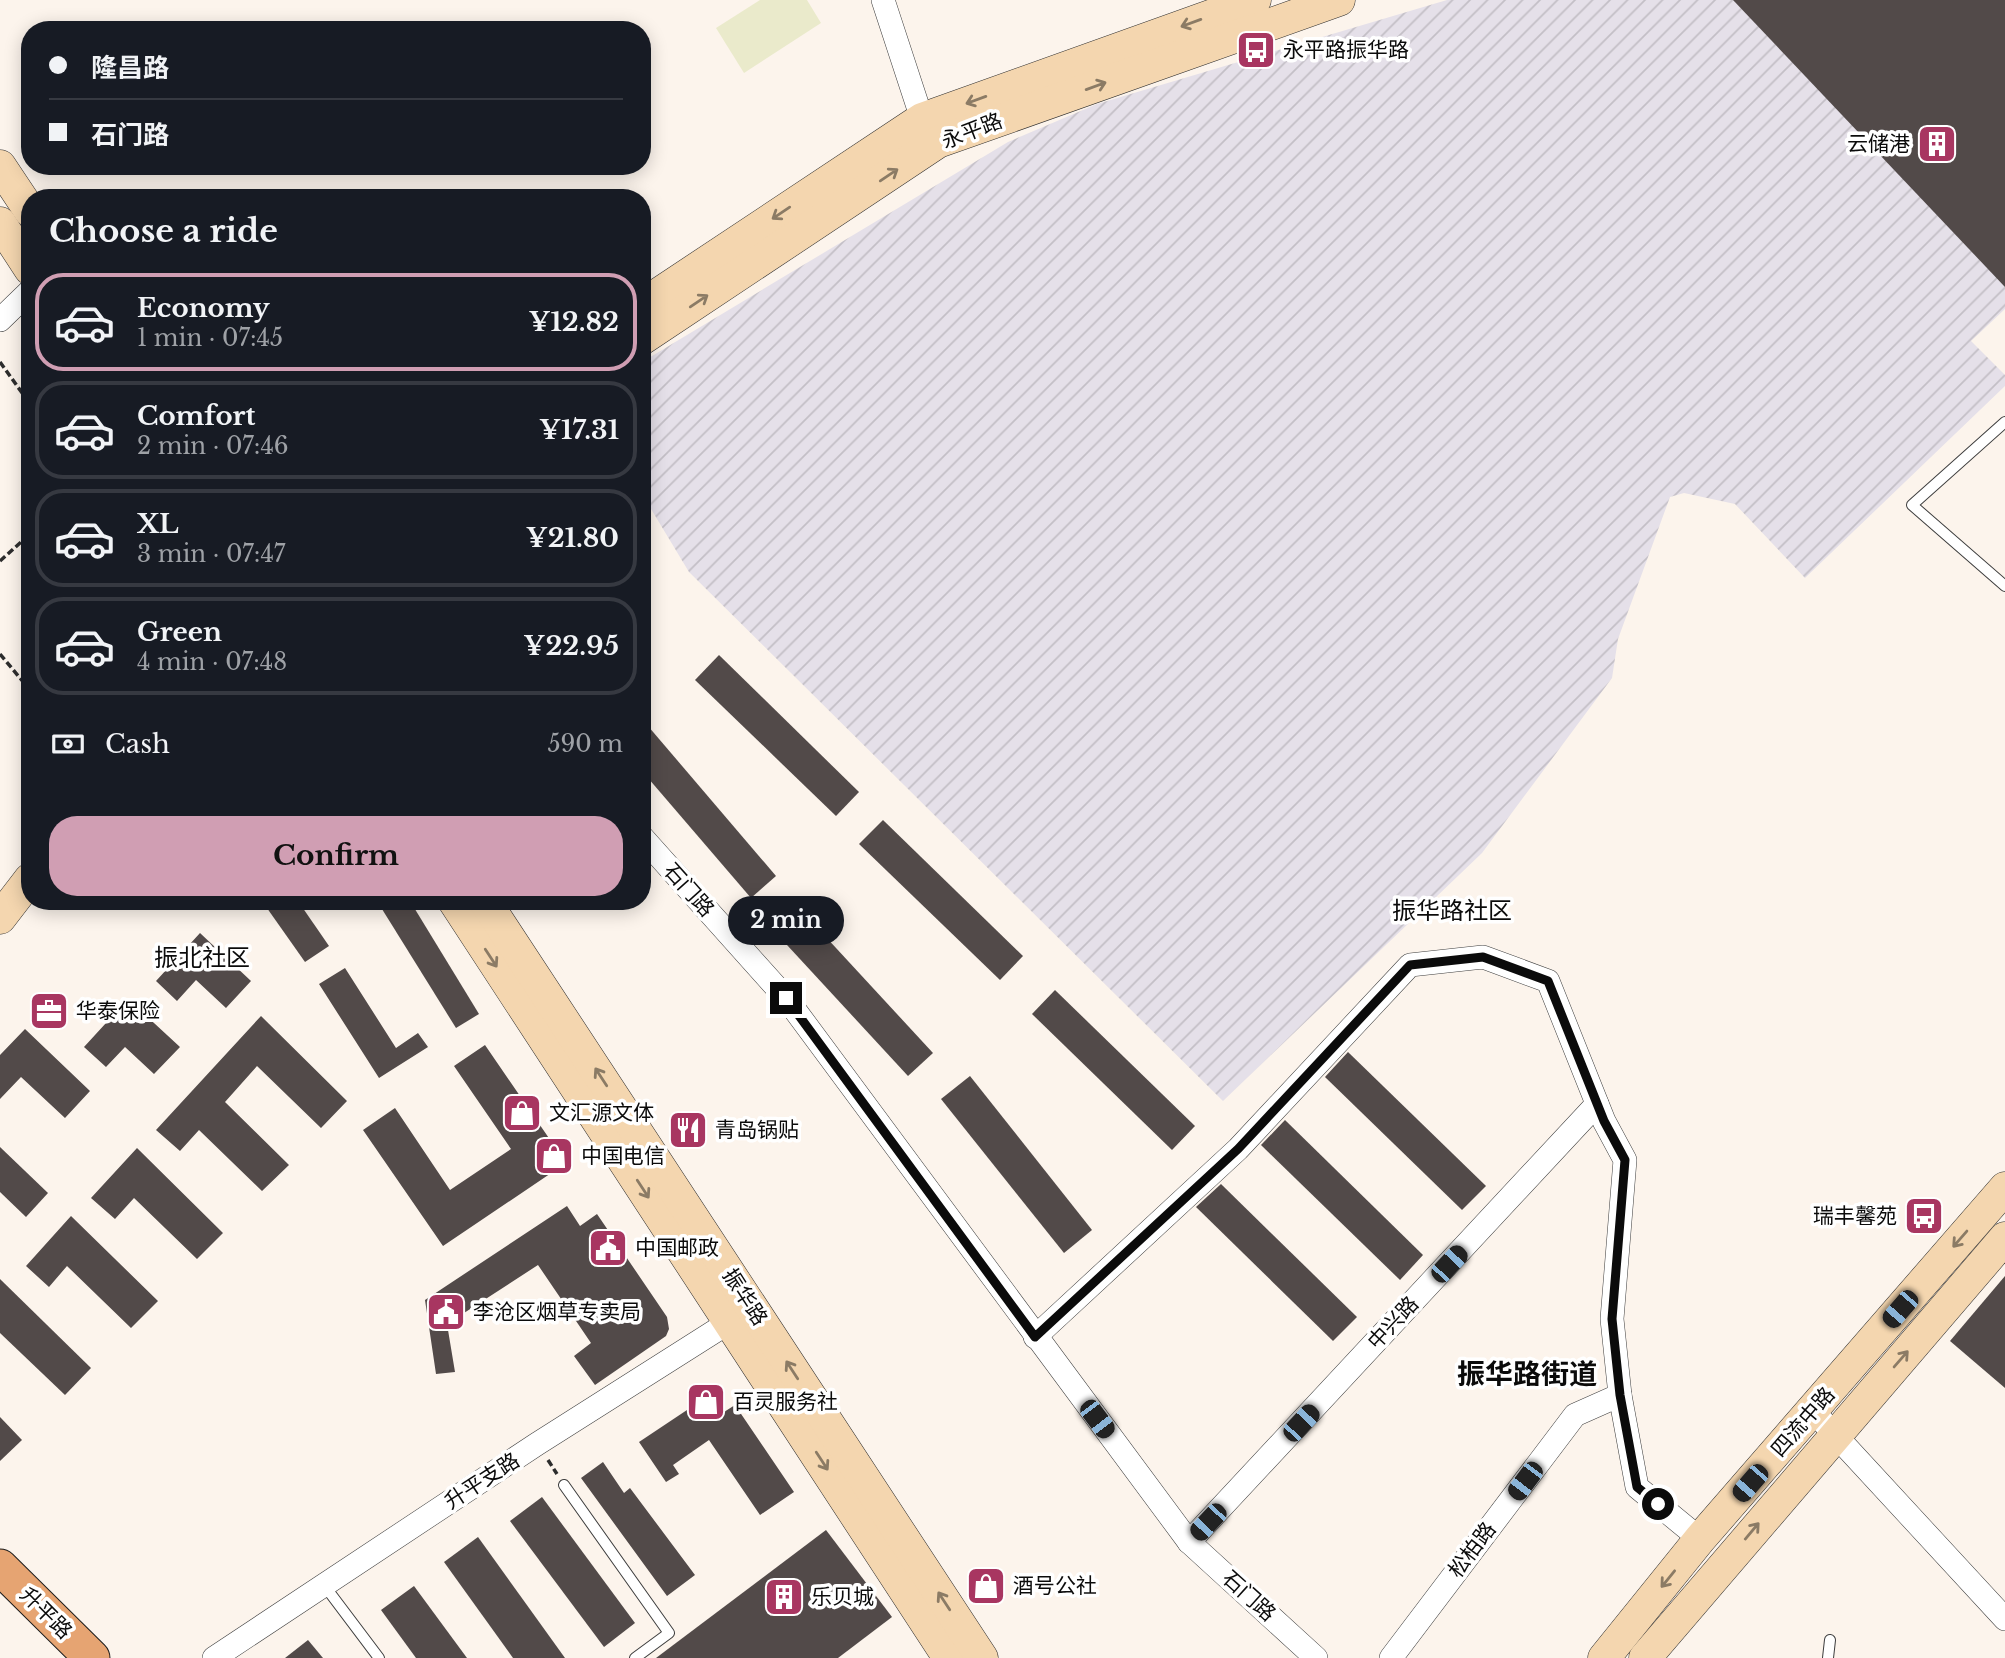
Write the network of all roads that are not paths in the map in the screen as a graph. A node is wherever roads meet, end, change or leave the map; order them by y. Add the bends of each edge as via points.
1 (883, 0) edge
2 (1255, 0) edge
3 (1339, 0) edge
4 (930, 131) junction
5 (0, 166) edge
6 (21, 198) edge
7 (0, 223) edge
8 (21, 256) edge
9 (21, 300) edge
10 (651, 300) edge
11 (0, 320) edge
12 (651, 332) edge
13 (2005, 422) edge
14 (2005, 586) edge
15 (651, 847) edge
16 (21, 891) edge
17 (460, 910) edge
18 (491, 910) edge
19 (0, 918) edge
20 (1597, 1104) junction
21 (2005, 1188) edge
22 (2005, 1238) edge
23 (741, 1314) junction
24 (1035, 1337) junction
25 (1620, 1395) junction
26 (1813, 1411) junction
27 (1836, 1434) junction
28 (564, 1485) road end
29 (1700, 1539) junction
30 (1189, 1542) junction
31 (0, 1567) edge
32 (324, 1585) junction
33 (2005, 1619) edge
34 (1830, 1640) dead end
35 (92, 1658) edge
36 (214, 1658) edge
37 (379, 1658) edge
38 (635, 1658) edge
39 (949, 1658) edge
40 (982, 1658) edge
41 (1316, 1658) edge
42 (1391, 1658) edge
43 (1604, 1658) edge
44 (1645, 1658) edge
45 (1828, 1658) edge

1 - 4 street
2 -> 4 main road, 永平路
4 -> 3 main road, 永平路
4 -> 10 main road, 永平路
12 -> 4 main road, 永平路
5 - 6 main road
7 - 8 main road
9 - 11 street
13 - 14 lane via 1912,505
15 - 24 street, 石门路 via 786,998
16 - 19 main road
17 -> 23 main road, 振华路
23 -> 18 main road, 振华路
20 - 24 street via 1548,981 1483,957 1410,965 1238,1149
20 - 25 street via 1625,1160 1612,1319
20 - 30 street, 中兴路
21 -> 26 main road, 四流中路
27 -> 22 main road, 四流中路
23 - 32 street, 升平支路
23 -> 39 main road, 振华路
40 -> 23 main road, 振华路
24 - 30 street, 石门路
25 - 29 street via 1637,1487
25 - 42 street, 松柏路 via 1575,1415
26 - 27 street
26 - 29 main road, 四流中路
27 - 33 street
44 -> 27 main road, 四流中路
28 - 38 lane via 669,1633
29 -> 43 main road, 四流中路
30 - 41 street, 石门路
31 - 35 main road, 升平路
32 - 36 street, 升平支路
32 - 37 lane
34 - 45 lane

